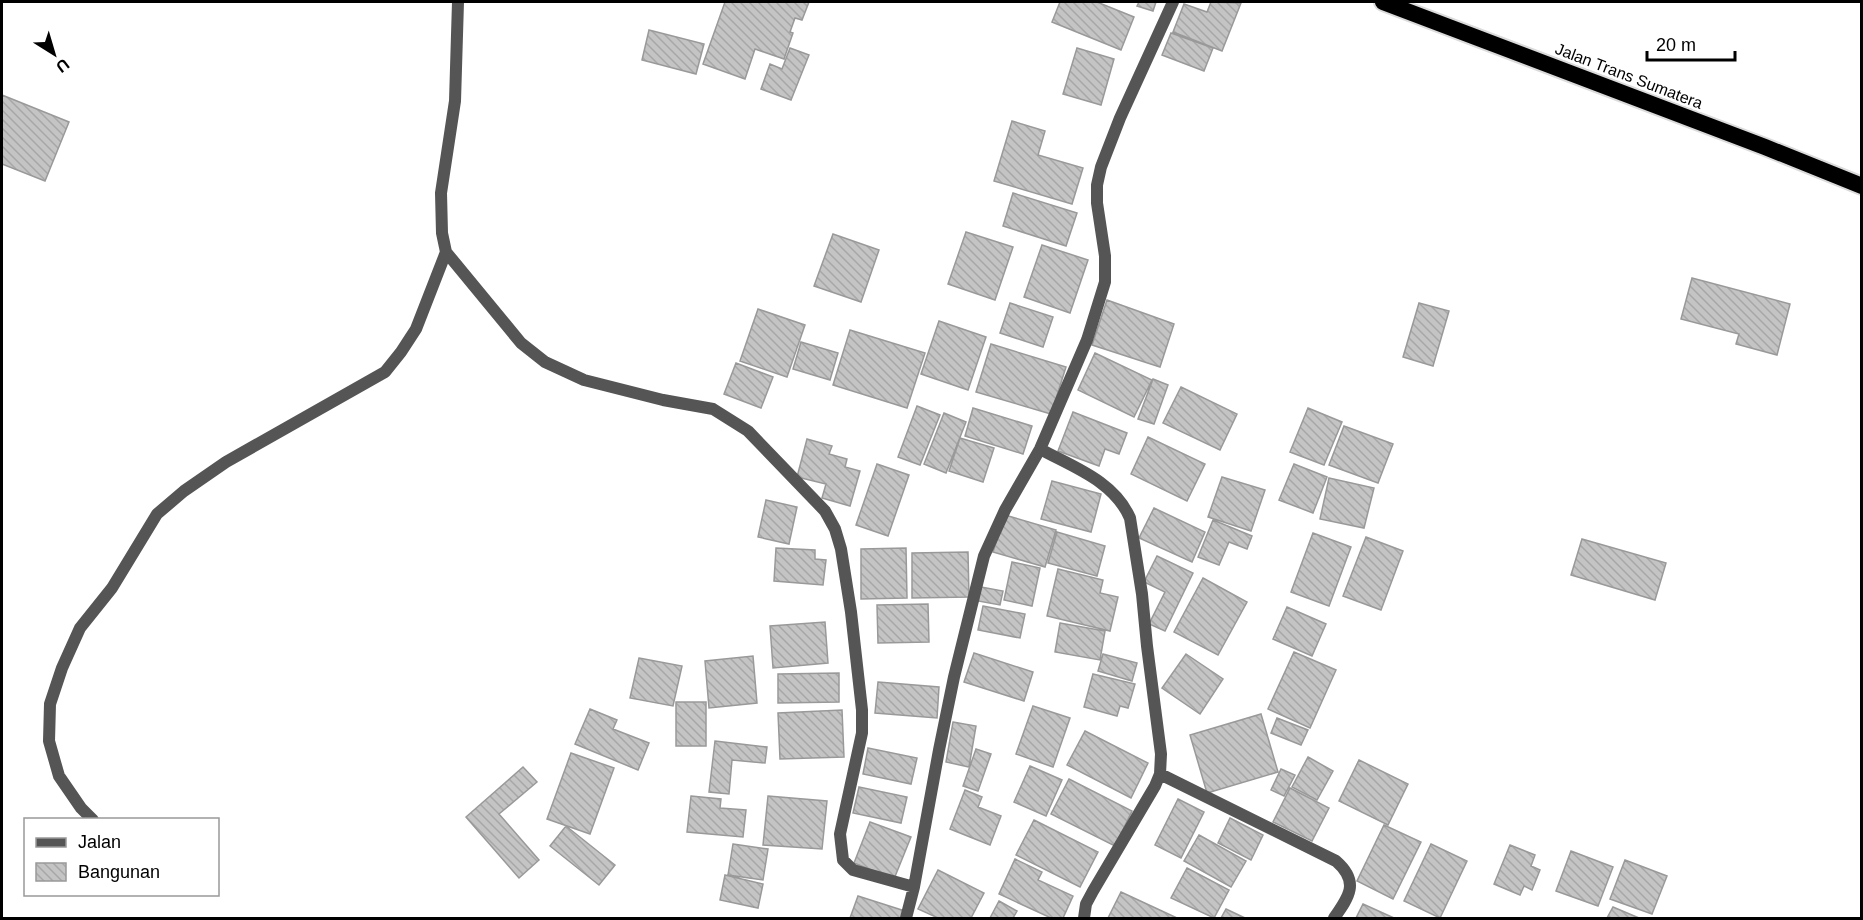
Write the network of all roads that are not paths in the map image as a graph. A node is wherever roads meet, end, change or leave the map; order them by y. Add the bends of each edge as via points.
1 (458, 2) edge
2 (1173, 2) edge
3 (1383, 2) edge
4 (1862, 186) edge
5 (446, 252) junction
6 (1040, 449) junction
7 (1160, 774) junction
8 (92, 818) edge
9 (914, 887) junction
10 (906, 918) edge
11 (1084, 918) edge
12 (1334, 918) edge

1 - 5 street via 455,100 440,211
2 - 6 street via 1101,167 1097,202 1106,282 1087,340
3 - 4 highway, Jalan Trans Sumatera
5 - 8 street via 416,329 385,372 183,490 157,514 112,588 80,628 50,704 49,741 59,776
5 - 9 street via 521,343 545,362 584,380 713,409 748,432 825,511 841,549 862,710 862,733 840,834 843,860 853,870
6 - 7 street via 1109,488 1122,501 1130,518 1161,754
6 - 9 street via 984,556 941,739
7 - 11 street via 1086,904
7 - 12 street via 1336,861 1348,873 1351,886
9 - 10 street

